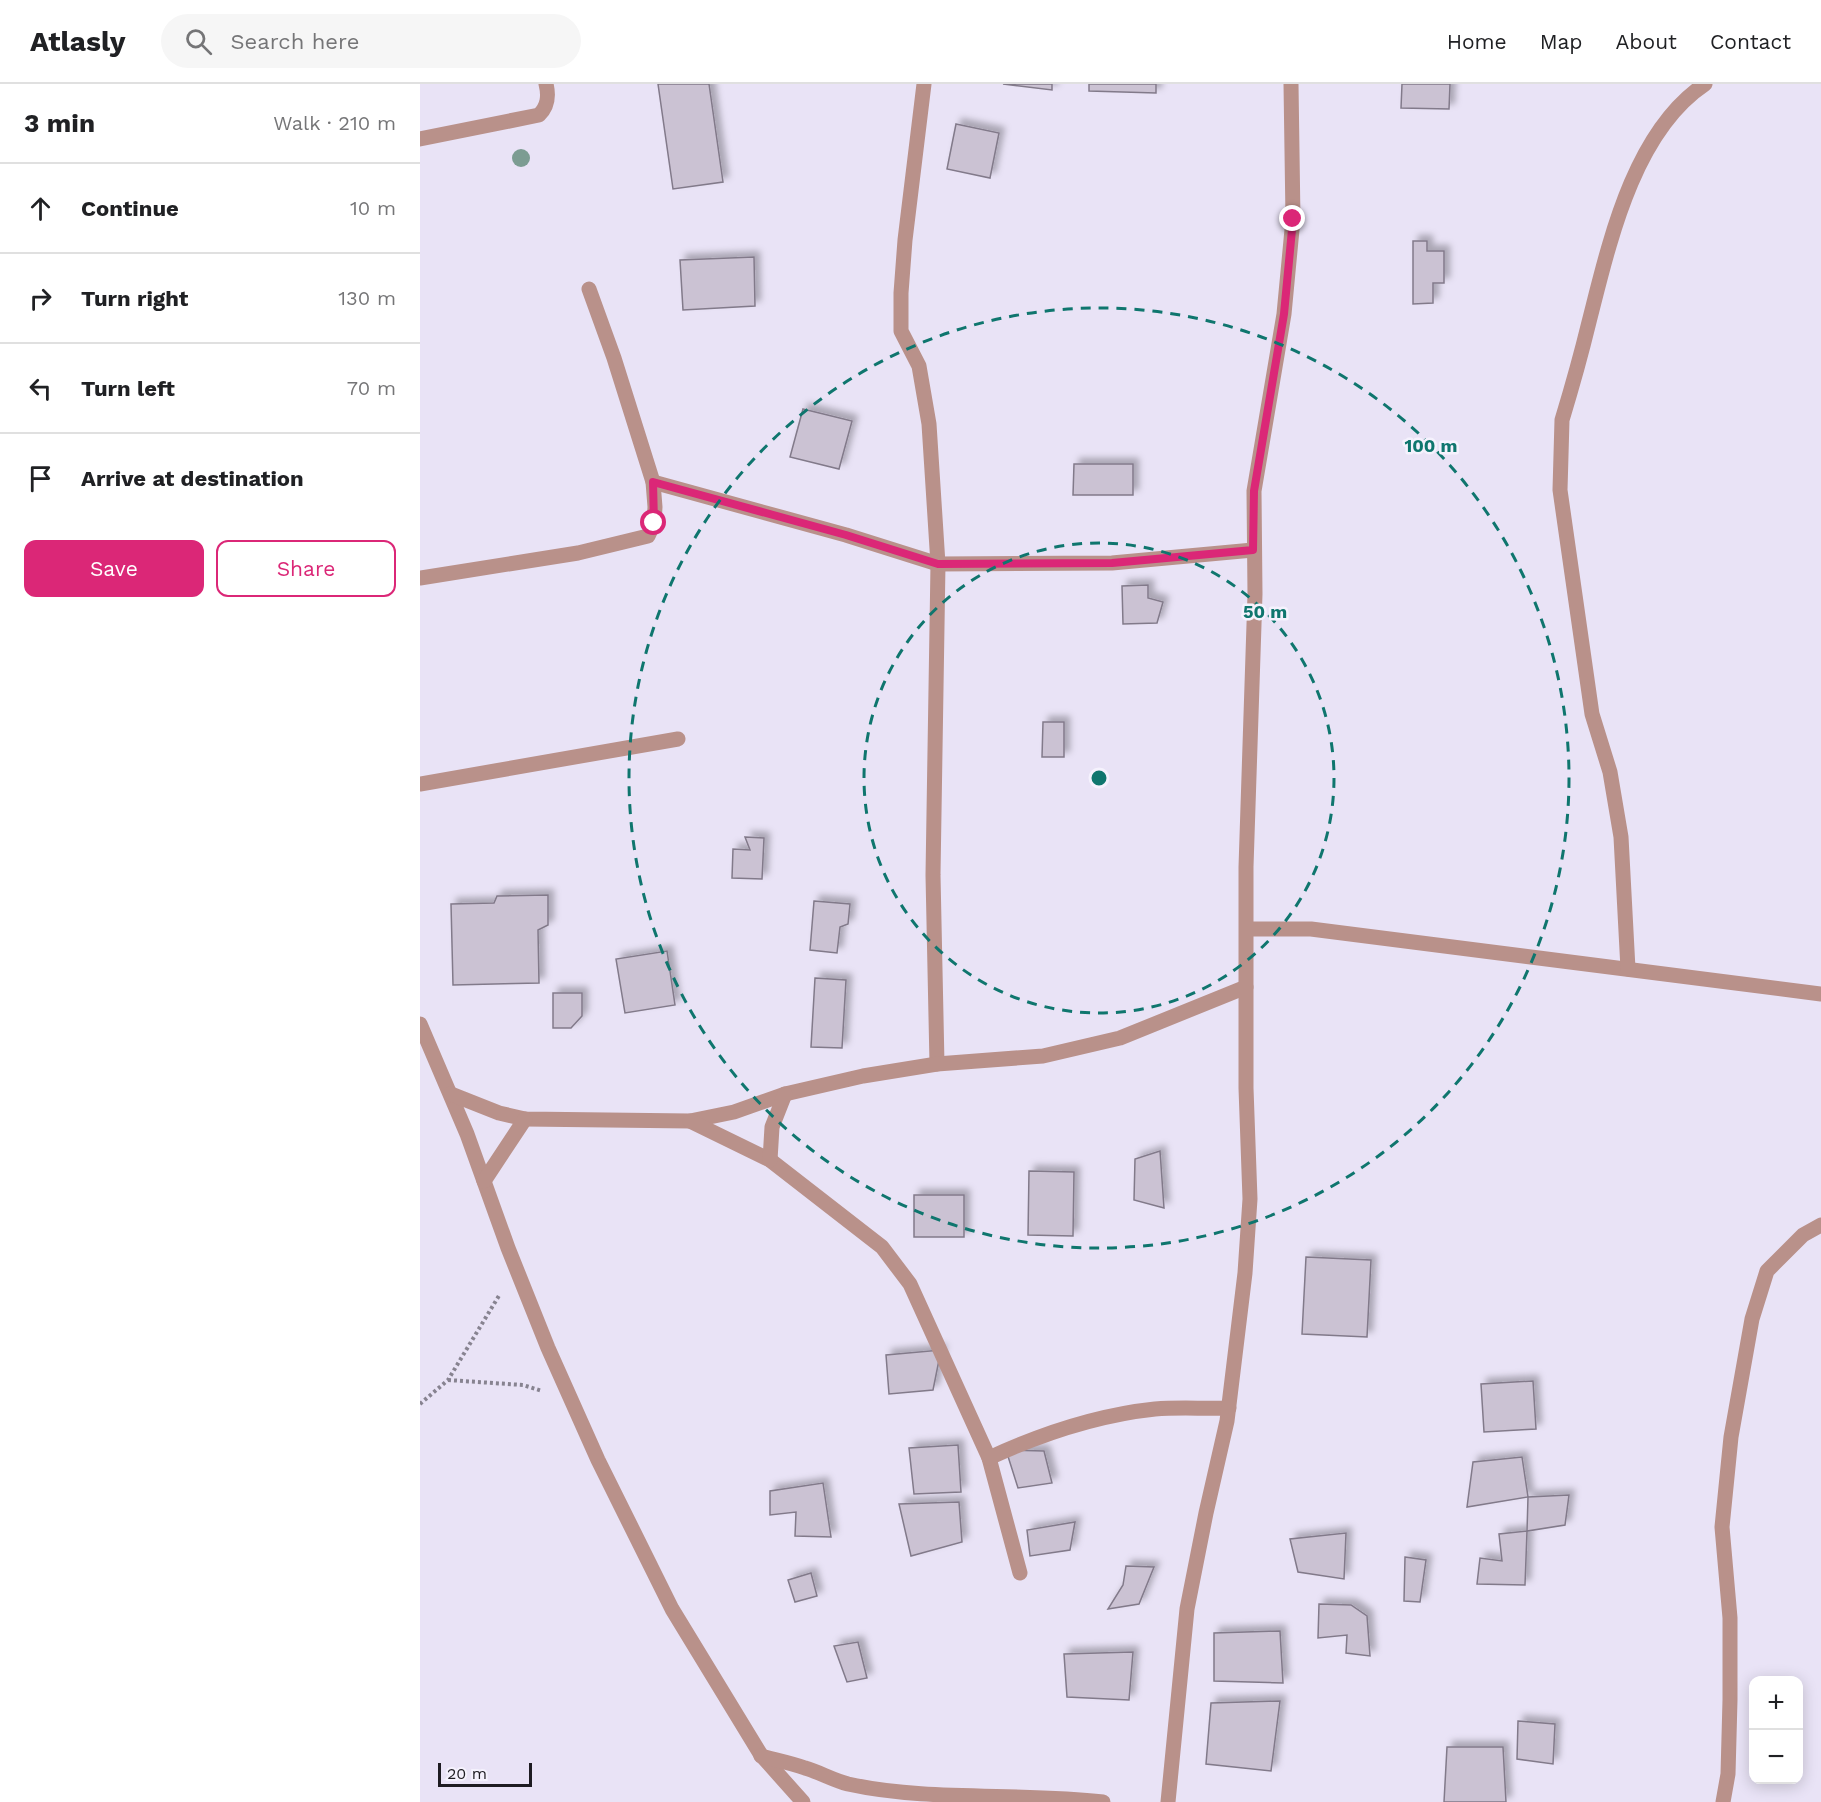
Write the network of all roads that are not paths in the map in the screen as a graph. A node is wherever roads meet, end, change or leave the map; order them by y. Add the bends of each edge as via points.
1 (546, 84) edge
2 (924, 84) edge
3 (1291, 84) edge
4 (1705, 84) edge
5 (420, 139) edge
6 (589, 288) dead end
7 (653, 482) junction
8 (1253, 550) junction
9 (938, 564) junction
10 (420, 578) edge
11 (678, 739) dead end
12 (420, 784) edge
13 (1247, 929) junction
14 (1628, 969) junction
15 (1246, 987) junction
16 (1821, 994) edge
17 (420, 1024) edge
18 (938, 1064) junction
19 (451, 1094) junction
20 (785, 1094) junction
21 (525, 1119) junction
22 (690, 1121) junction
23 (770, 1160) junction
24 (484, 1181) junction
25 (1821, 1225) edge
26 (1229, 1408) junction
27 (989, 1458) junction
28 (1020, 1573) dead end
29 (761, 1755) junction
30 (803, 1802) edge
31 (1103, 1802) edge
32 (1168, 1802) edge
33 (1723, 1802) edge

1 - 5 street via 548,100 539,115
2 - 9 street via 904,240 901,331 919,366 929,424
3 - 8 street via 1293,219 1284,314 1254,491
4 - 14 street via 1666,121 1645,154 1617,218 1562,420 1560,490 1592,714 1610,772 1621,837
6 - 7 street
7 - 9 street
7 - 10 street via 654,523 648,536 578,553
8 - 9 street via 1112,563
8 - 13 street
9 - 18 street via 933,875
11 - 12 street
13 - 14 street via 1311,929
13 - 15 street
14 - 16 street
15 - 18 street via 1120,1038 1043,1056
15 - 26 street via 1250,1199
17 - 19 street
18 - 20 street
19 - 21 street
19 - 24 street
20 - 22 street via 734,1112
20 - 23 street via 772,1127
21 - 22 street
21 - 24 street
22 - 23 street
23 - 27 street via 882,1247 910,1284
24 - 29 street via 516,1268 598,1460 672,1609
25 - 33 street via 1803,1235 1767,1270 1752,1319 1733,1427 1722,1527 1730,1617 1728,1774
26 - 27 street via 1157,1409 1110,1416 1041,1436
26 - 32 street via 1187,1609
27 - 28 street
29 - 30 street
29 - 31 street via 847,1784 899,1791

